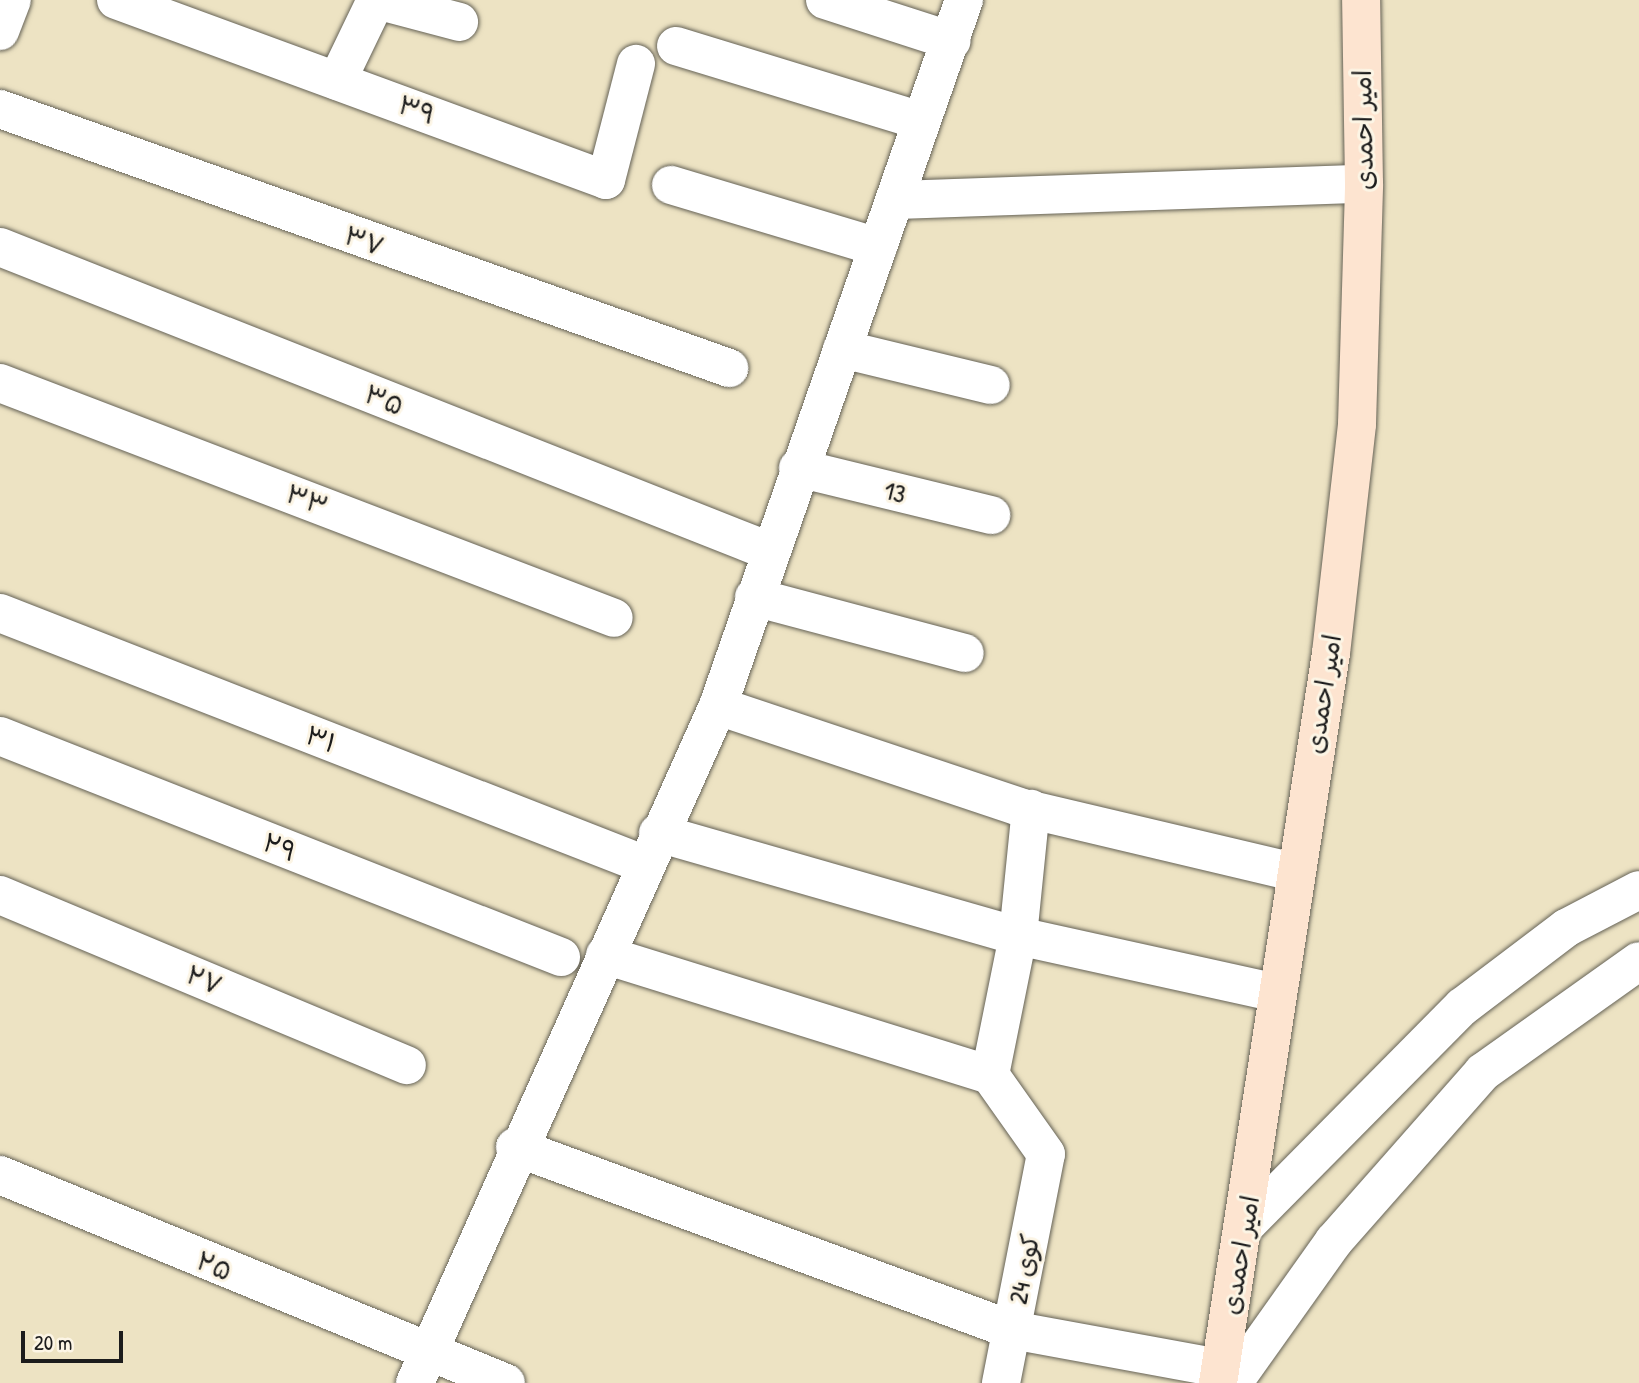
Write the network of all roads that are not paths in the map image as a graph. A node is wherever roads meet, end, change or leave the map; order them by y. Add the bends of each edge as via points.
1 (12, 0) edge
2 (116, 0) edge
3 (824, 0) edge
4 (964, 0) edge
5 (1361, 0) edge
6 (459, 22) dead end
7 (0, 31) edge
8 (952, 41) junction
9 (676, 46) dead end
10 (636, 64) dead end
11 (337, 81) junction
12 (0, 109) edge
13 (921, 121) junction
14 (1364, 184) junction
15 (671, 185) dead end
16 (895, 200) junction
17 (0, 247) edge
18 (878, 247) junction
19 (842, 349) junction
20 (729, 368) dead end
21 (0, 383) edge
22 (991, 385) dead end
23 (798, 468) junction
24 (991, 515) dead end
25 (769, 551) junction
26 (754, 597) junction
27 (0, 613) edge
28 (614, 618) dead end
29 (965, 653) dead end
30 (718, 706) junction
31 (0, 736) edge
32 (1031, 809) junction
33 (650, 849) junction
34 (1295, 873) junction
35 (1639, 890) edge
36 (0, 895) edge
37 (1018, 936) junction
38 (605, 955) junction
39 (561, 957) dead end
40 (1639, 961) edge
41 (1277, 993) junction
42 (407, 1065) dead end
43 (990, 1075) junction
44 (515, 1147) junction
45 (0, 1175) edge
46 (1246, 1225) junction
47 (1013, 1329) junction
48 (422, 1369) edge
49 (1224, 1378) edge
50 (506, 1383) edge
51 (1001, 1383) edge

1 - 7 street
2 - 11 street, ۳۹
3 - 8 street
4 - 8 street
5 - 14 main road, امیر احمدی
6 - 11 street via 376,0
8 - 13 street
9 - 13 street
10 - 11 street, ۳۹ via 606,180
12 - 20 street, ۳۷
13 - 16 street
14 - 16 street
14 - 34 main road, امیر احمدی via 1357,425 1331,653
15 - 18 street
16 - 18 street
17 - 25 street, ۳۵
18 - 19 street
19 - 22 street
19 - 23 street
21 - 28 street, ۳۳
23 - 24 street, 13
23 - 25 street
25 - 26 street
26 - 29 street
26 - 30 street
27 - 33 street, ۳۱
30 - 32 street
30 - 33 street
31 - 39 street, ۲۹
32 - 34 street
32 - 37 street
33 - 37 street, ۳۱
33 - 38 street
34 - 41 main road, امیر احمدی
35 - 46 street via 1566,928 1462,1007
36 - 42 street, ۲۷
37 - 41 street, ۳۱
37 - 43 street
38 - 43 street
38 - 44 street
40 - 49 street via 1483,1072 1334,1241
41 - 46 main road, امیر احمدی
43 - 47 street, کوی 24 via 1046,1154
44 - 47 street
44 - 48 street
45 - 48 street, ۲۵
46 - 49 main road, امیر احمدی
47 - 49 street
47 - 51 street, کوی 24
48 - 50 street, ۲۵

